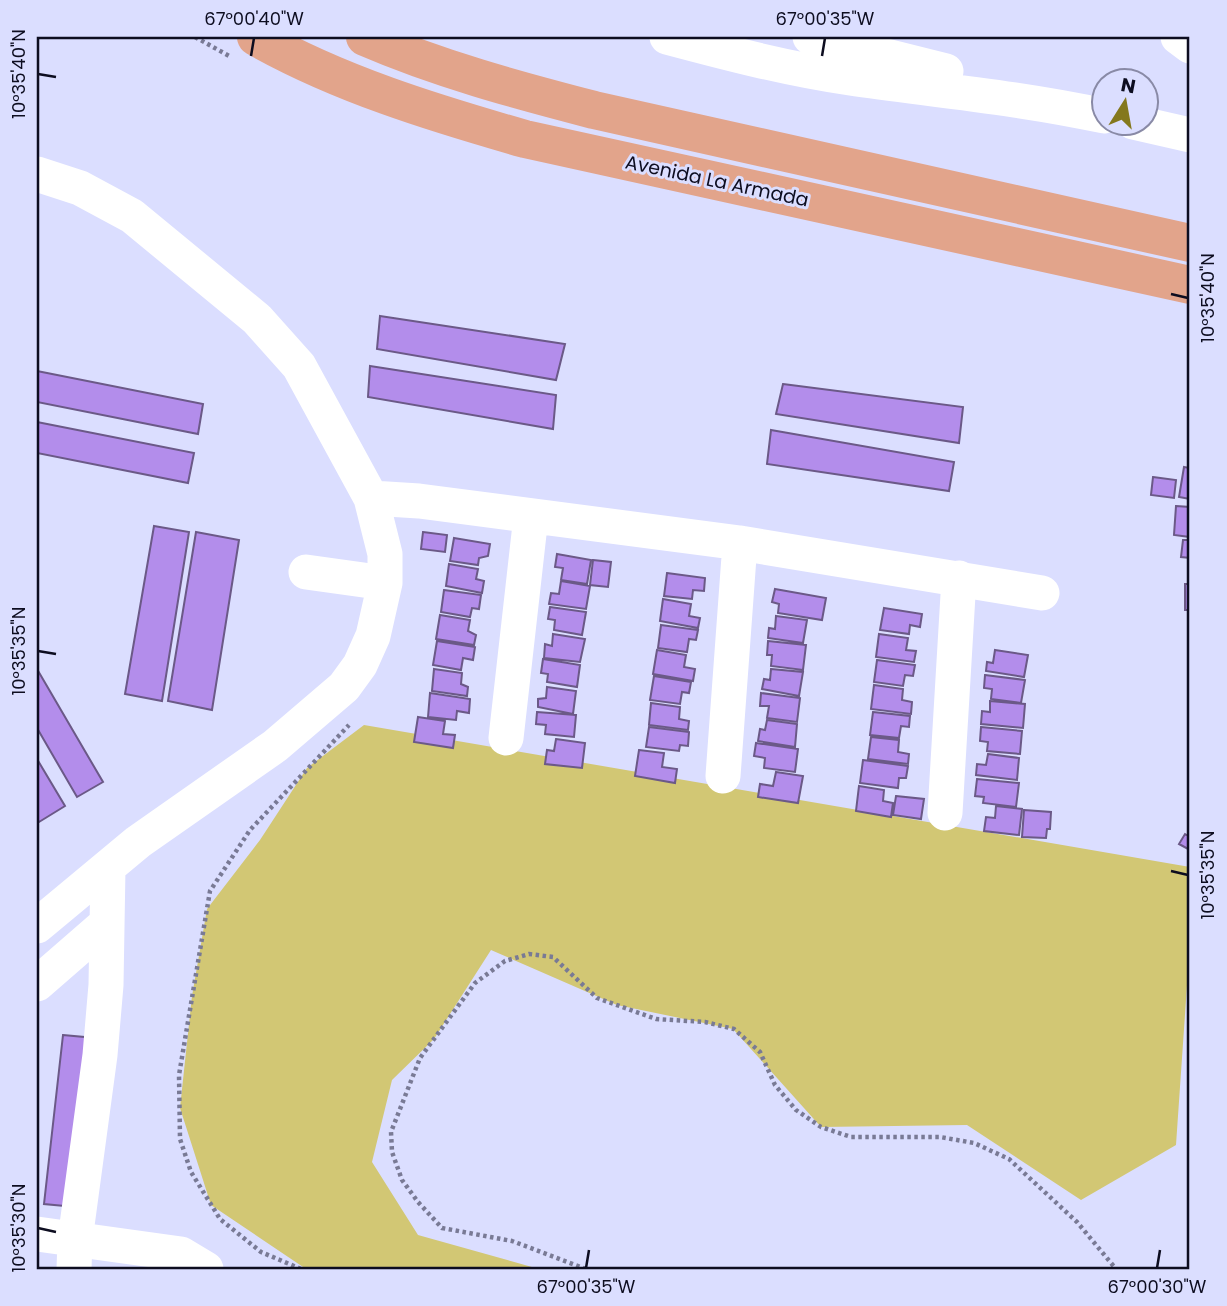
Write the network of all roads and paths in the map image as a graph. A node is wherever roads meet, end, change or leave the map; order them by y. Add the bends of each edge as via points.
1 (256, 37) edge
2 (365, 37) edge
3 (667, 37) edge
4 (810, 37) edge
5 (1178, 37) edge
6 (1190, 46) edge
7 (1054, 105) junction
8 (1090, 113) edge
9 (1160, 128) edge
10 (1190, 135) edge
11 (37, 174) edge
12 (1190, 243) edge
13 (1190, 285) edge
14 (370, 498) junction
15 (531, 516) junction
16 (740, 543) junction
17 (306, 572) dead end
18 (959, 578) junction
19 (385, 583) junction
20 (1042, 593) dead end
21 (350, 724) dead end
22 (506, 738) dead end
23 (723, 776) dead end
24 (945, 813) dead end
25 (108, 868) junction
26 (106, 924) junction
27 (37, 926) edge
28 (37, 984) edge
29 (37, 1234) edge
30 (75, 1255) edge
31 (206, 1269) edge
32 (301, 1269) edge
33 (586, 1269) edge
34 (1116, 1269) edge

1 - 13 main road, Avenida La Armada via 333,75 525,139
2 - 12 main road via 449,69 582,107
3 - 7 street via 846,78
4 - 7 street via 975,78
5 - 6 street
7 - 8 street
9 - 10 street
11 - 14 street via 80,188 132,216 257,319 299,366
14 - 15 street
14 - 19 street via 385,554
15 - 16 street
15 - 22 street
16 - 18 street
16 - 23 street
17 - 19 street
18 - 20 street
18 - 24 street
19 - 25 street via 373,636 344,687 275,746
21 - 32 path via 250,830 210,891 179,1075 180,1139 191,1172 220,1219 261,1252
25 - 26 street
25 - 27 street
26 - 28 street
26 - 30 street via 102,1031
29 - 30 street
30 - 31 street via 181,1254
33 - 34 path via 512,1241 442,1227 402,1180 392,1152 391,1132 419,1058 475,983 505,961 529,954 554,957 597,998 656,1019 734,1029 760,1052 775,1085 796,1110 821,1127 852,1137 940,1137 974,1143 1009,1159 1077,1222

